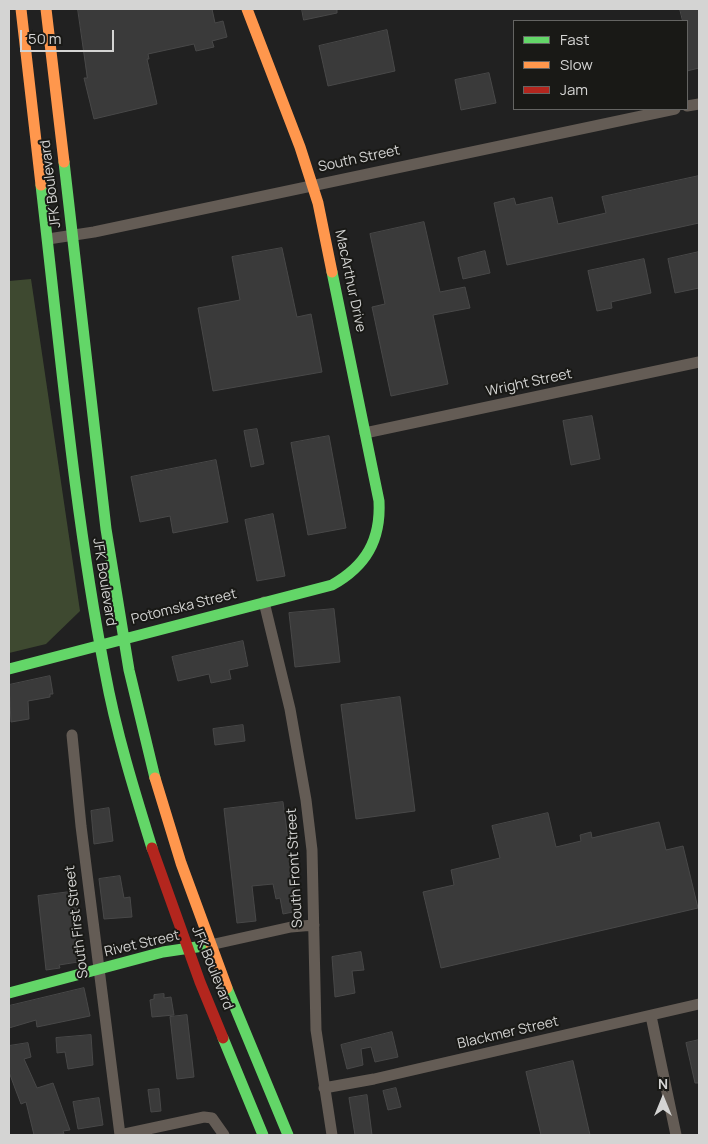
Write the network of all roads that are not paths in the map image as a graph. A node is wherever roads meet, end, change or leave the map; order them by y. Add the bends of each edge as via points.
1 (22, 9) edge
2 (46, 9) edge
3 (247, 9) edge
4 (670, 110) edge
5 (313, 184) junction
6 (72, 236) junction
7 (48, 239) junction
8 (699, 362) edge
9 (365, 433) junction
10 (362, 565) joint
11 (264, 602) junction
12 (123, 638) junction
13 (99, 645) junction
14 (9, 669) edge
15 (72, 735) dead end
16 (314, 926) junction
17 (210, 945) junction
18 (188, 948) junction
19 (98, 970) junction
20 (9, 993) edge
21 (699, 1004) edge
22 (651, 1016) junction
23 (324, 1088) junction
24 (120, 1135) edge
25 (224, 1135) edge
26 (263, 1135) edge
27 (288, 1135) edge
28 (332, 1135) edge
29 (676, 1135) edge

1 - 7 main road, JFK Boulevard
2 - 6 main road, JFK Boulevard
3 - 5 main road, MacArthur Drive
4 - 5 street, South Street
5 - 6 street, South Street
5 - 9 main road, MacArthur Drive
6 - 7 street, South Street
6 - 12 main road, JFK Boulevard via 106,529
7 - 13 main road, JFK Boulevard via 81,535
8 - 9 street, Wright Street
9 - 10 main road, MacArthur Drive via 379,501 380,522 372,550
10 - 11 main road, Potomska Street via 332,585
11 - 12 main road, Potomska Street
11 - 16 street, South Front Street via 304,783 312,850
12 - 13 main road, Potomska Street
12 - 17 main road, JFK Boulevard via 153,772
13 - 14 main road, Potomska Street
13 - 18 main road, JFK Boulevard via 126,762 158,869
15 - 19 street, South First Street
16 - 17 street, Rivet Street via 291,927
16 - 23 street, South Front Street via 316,1030
17 - 18 main road, Rivet Street
17 - 27 main road, JFK Boulevard
18 - 19 main road, Rivet Street
18 - 26 main road, JFK Boulevard
19 - 20 main road, Rivet Street
19 - 24 street, South First Street
21 - 22 street, Blackmer Street
22 - 23 street, Blackmer Street
22 - 29 street
23 - 28 street, South Front Street
24 - 25 street via 187,1119 212,1118

